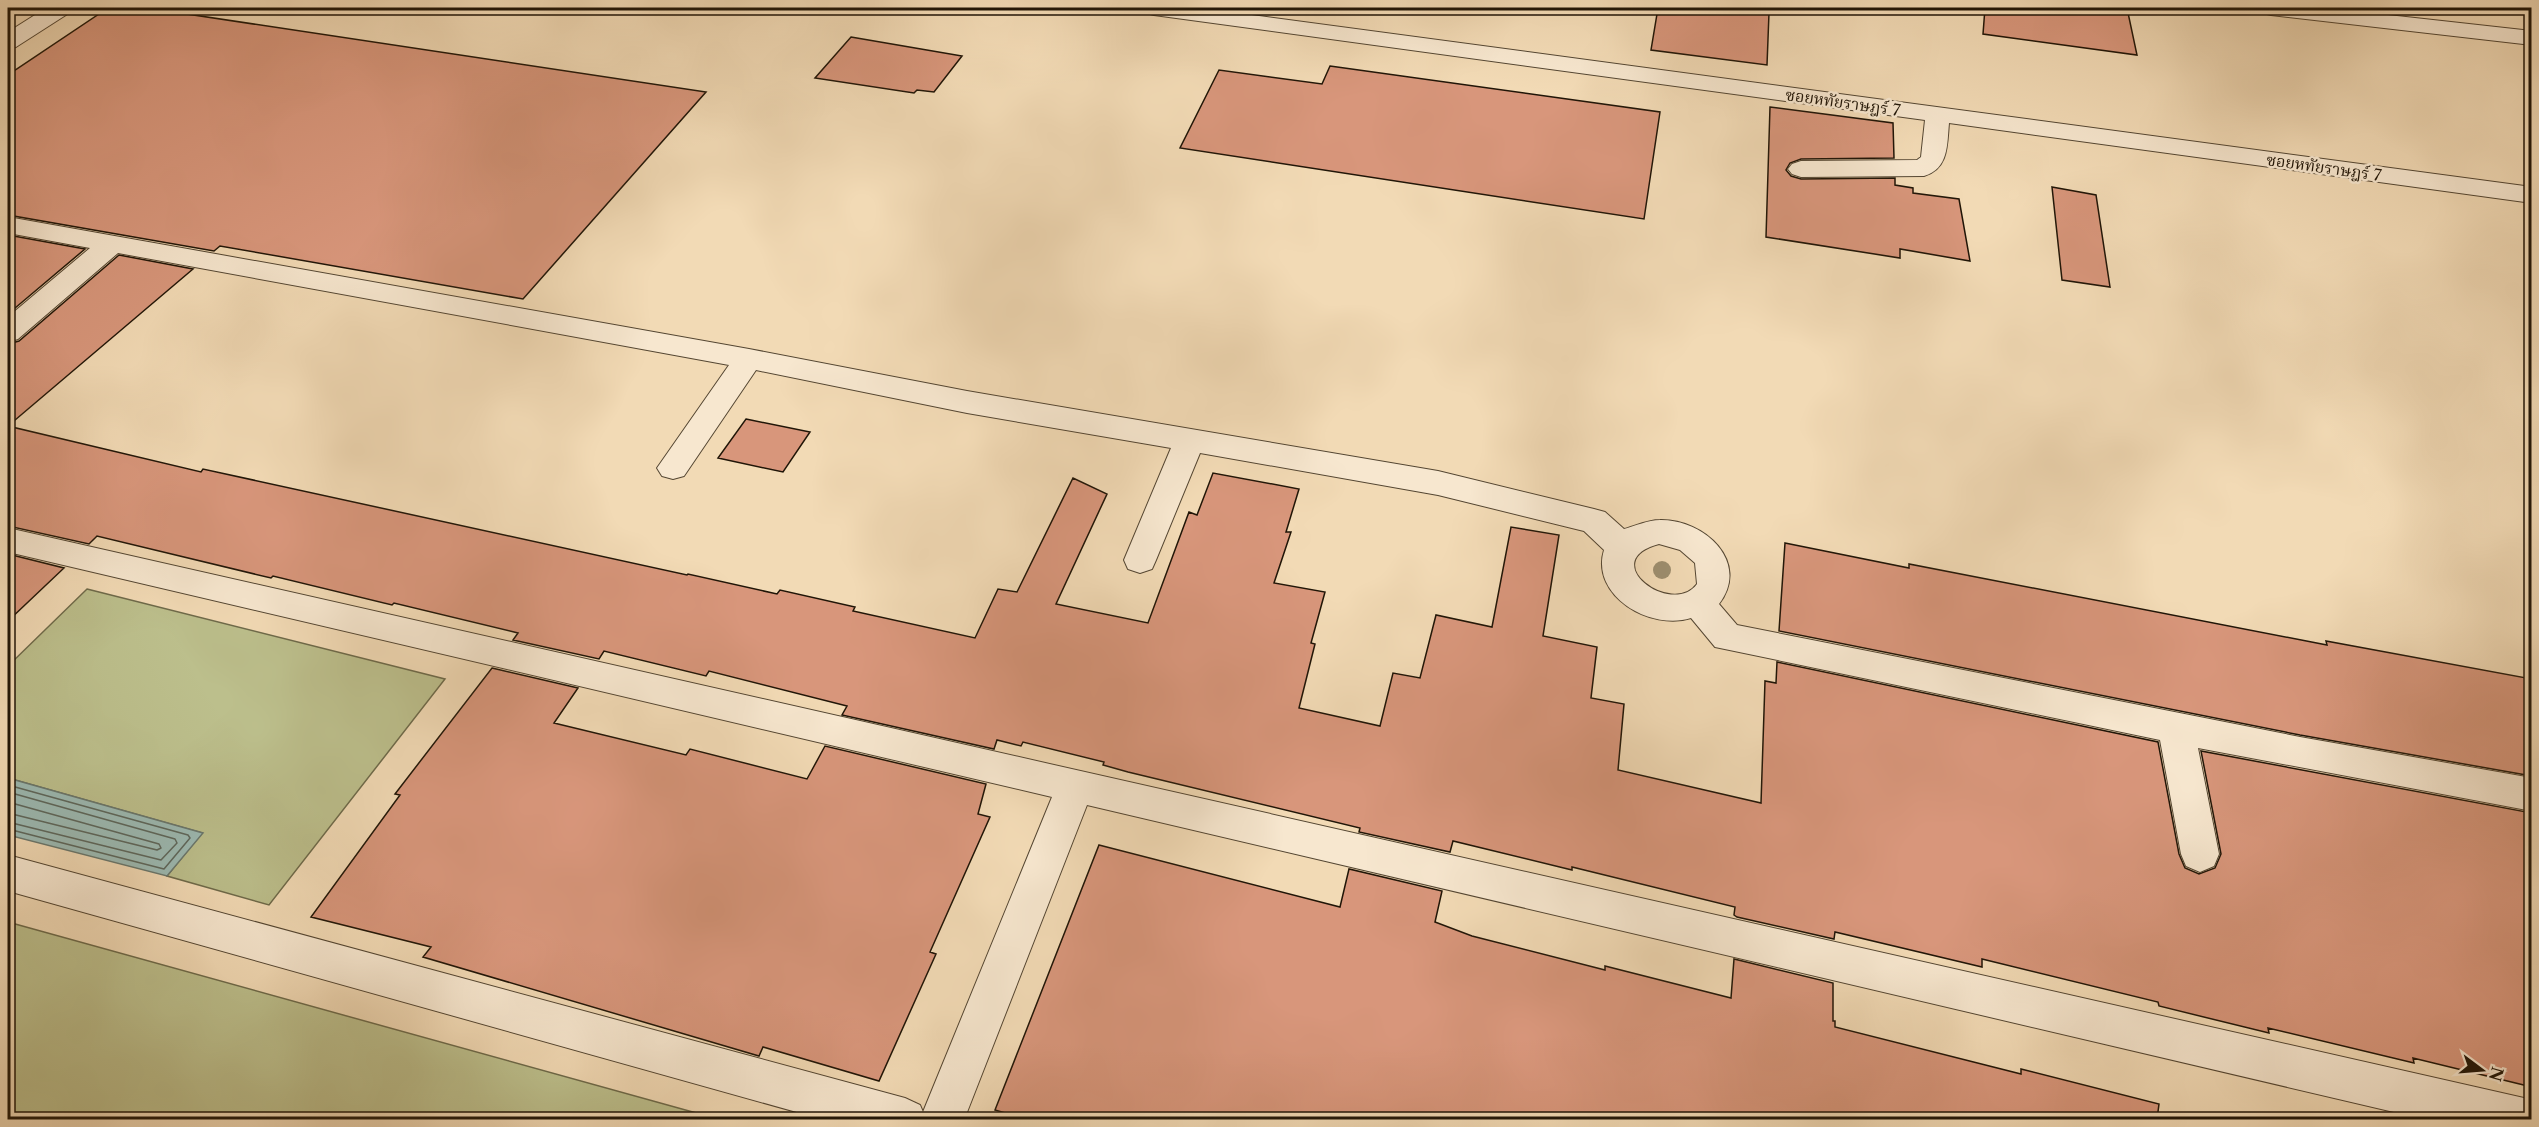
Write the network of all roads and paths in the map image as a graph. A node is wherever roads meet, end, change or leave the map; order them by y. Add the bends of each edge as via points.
1 (61, 8) edge
2 (1154, 8) edge
3 (2271, 8) edge
4 (2532, 38) edge
5 (8, 42) edge
6 (1938, 115) junction
7 (1801, 169) dead end
8 (2532, 195) edge
9 (8, 225) edge
10 (112, 244) junction
11 (8, 332) edge
12 (749, 359) junction
13 (1190, 440) junction
14 (673, 468) dead end
15 (8, 540) edge
16 (1621, 546) junction
17 (1140, 560) dead end
18 (1698, 603) junction
19 (2176, 728) junction
20 (1076, 785) junction
21 (2532, 795) edge
22 (2200, 854) dead end
23 (8, 873) edge
24 (905, 1119) edge
25 (942, 1119) edge
26 (2524, 1119) edge

1 - 5 street
2 - 6 street, ซอยหทัยราษฎร์ 7
3 - 4 street
6 - 7 street via 1933,158 1924,168
6 - 8 street, ซอยหทัยราษฎร์ 7
9 - 10 street
10 - 11 street
10 - 12 street
12 - 13 street
12 - 14 street
13 - 16 street via 1438,483 1594,521
13 - 17 street
15 - 20 street
16 - 18 street via 1616,571 1634,595 1666,608
16 - 18 street via 1631,538 1659,532 1675,534 1702,549 1715,572 1709,595
18 - 19 street via 1727,637
19 - 21 street
19 - 22 street
20 - 25 street
20 - 26 street
23 - 24 street

